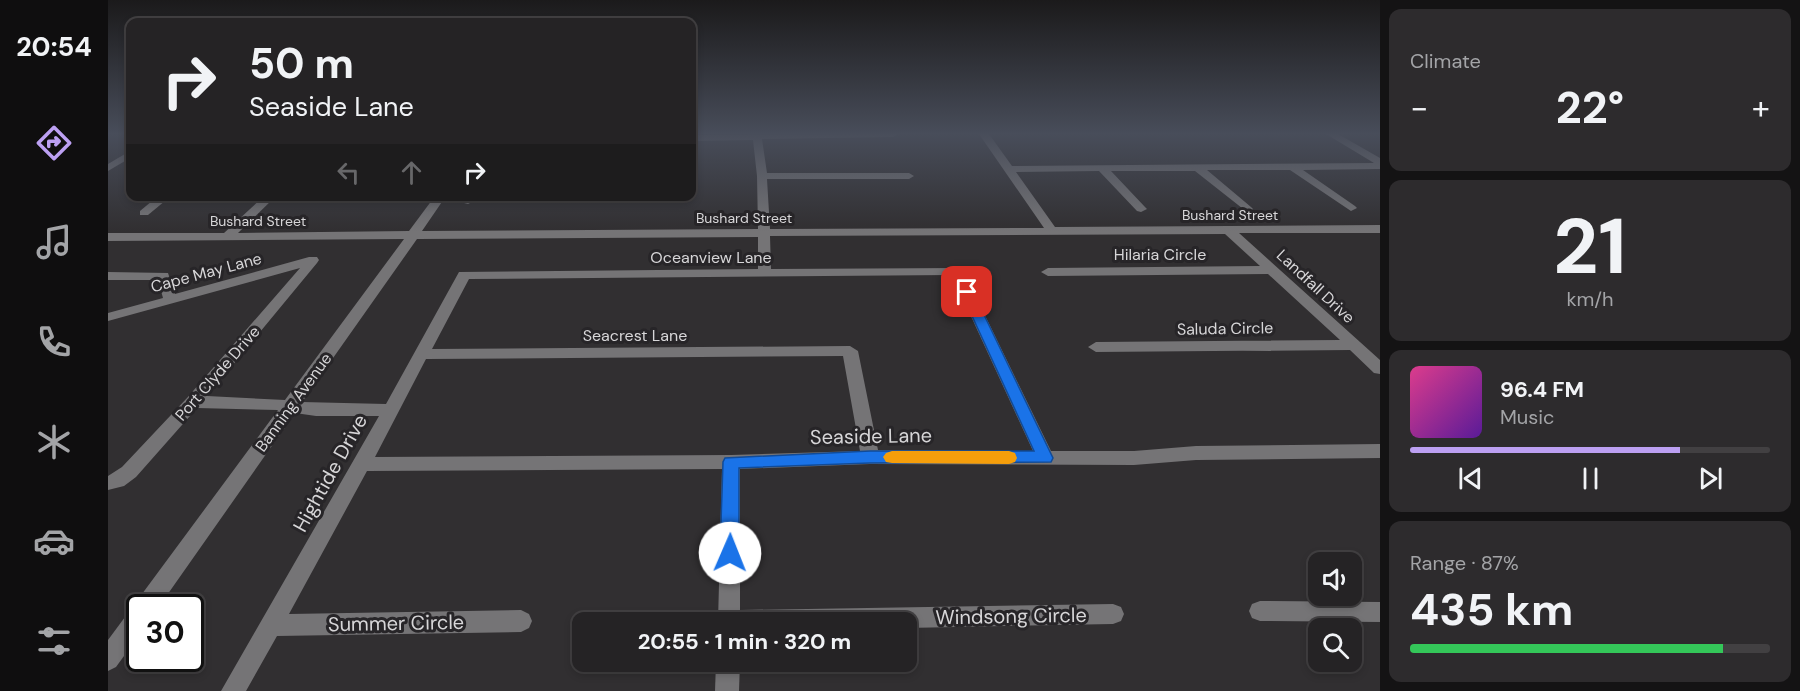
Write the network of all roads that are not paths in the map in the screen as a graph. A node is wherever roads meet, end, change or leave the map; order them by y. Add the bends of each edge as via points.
1 (761, 166) edge
2 (1007, 166) edge
3 (1268, 166) edge
4 (1291, 166) edge
5 (1197, 167) junction
6 (1102, 168) junction
7 (1009, 169) junction
8 (762, 176) junction
9 (909, 176) dead end
10 (160, 201) edge
11 (266, 201) edge
12 (437, 201) edge
13 (1141, 208) dead end
14 (1351, 208) dead end
15 (1247, 209) dead end
16 (144, 213) dead end
17 (1380, 229) edge
18 (1228, 230) junction
19 (1052, 231) junction
20 (762, 232) junction
21 (413, 235) junction
22 (227, 236) junction
23 (108, 237) edge
24 (313, 260) joint
25 (1273, 270) junction
26 (1048, 272) dead end
27 (765, 273) junction
28 (464, 275) joint
29 (108, 276) edge
30 (170, 299) junction
31 (108, 317) edge
32 (1353, 345) junction
33 (1096, 347) dead end
34 (422, 354) junction
35 (1380, 369) edge
36 (193, 402) junction
37 (290, 406) junction
38 (390, 411) junction
39 (1380, 451) edge
40 (870, 457) junction
41 (1045, 458) junction
42 (731, 462) junction
43 (362, 464) junction
44 (112, 482) edge
45 (155, 594) edge
46 (1260, 611) dead end
47 (729, 612) edge
48 (1380, 612) edge
49 (1113, 614) dead end
50 (917, 618) edge
51 (521, 621) dead end
52 (270, 625) junction
53 (126, 634) edge
54 (108, 659) edge
55 (728, 672) edge
56 (232, 691) edge
57 (727, 691) edge

1 - 8 street
2 - 7 street
3 - 5 street
4 - 14 street
5 - 6 street
5 - 15 street
6 - 7 street
6 - 13 street
7 - 19 street
8 - 9 street
8 - 20 street
10 - 16 street
11 - 22 street
12 - 21 street, Banning Avenue
17 - 18 street, Bushard Street
18 - 19 street, Bushard Street
18 - 25 street, Landfall Drive
19 - 20 street, Bushard Street
20 - 21 street, Bushard Street
20 - 27 street
21 - 22 street, Bushard Street
21 - 37 street, Banning Avenue
22 - 23 street, Bushard Street
24 - 30 street, Cape May Lane
24 - 36 street, Port Clyde Drive
25 - 26 street, Hilaria Circle
25 - 32 street, Landfall Drive
27 - 28 street, Oceanview Lane
27 - 41 street, Oceanview Lane via 957,271
28 - 34 street, Hightide Drive
29 - 30 street via 163,276
30 - 31 street, Cape May Lane
32 - 33 street, Saluda Circle
32 - 35 street, Landfall Drive
34 - 38 street, Hightide Drive
34 - 40 street, Seacrest Lane via 850,351
36 - 37 street
36 - 44 street, Port Clyde Drive via 129,472
37 - 38 street
37 - 45 street, Banning Avenue
38 - 43 street, Hightide Drive
39 - 41 street, Seaside Lane
40 - 41 street, Seaside Lane
40 - 42 street, Seaside Lane
42 - 43 street, Seaside Lane
42 - 47 street
43 - 52 street, Hightide Drive
46 - 48 street
49 - 50 street, Windsong Circle
51 - 52 street, Summer Circle
52 - 56 street, Hightide Drive
53 - 54 street
55 - 57 street

